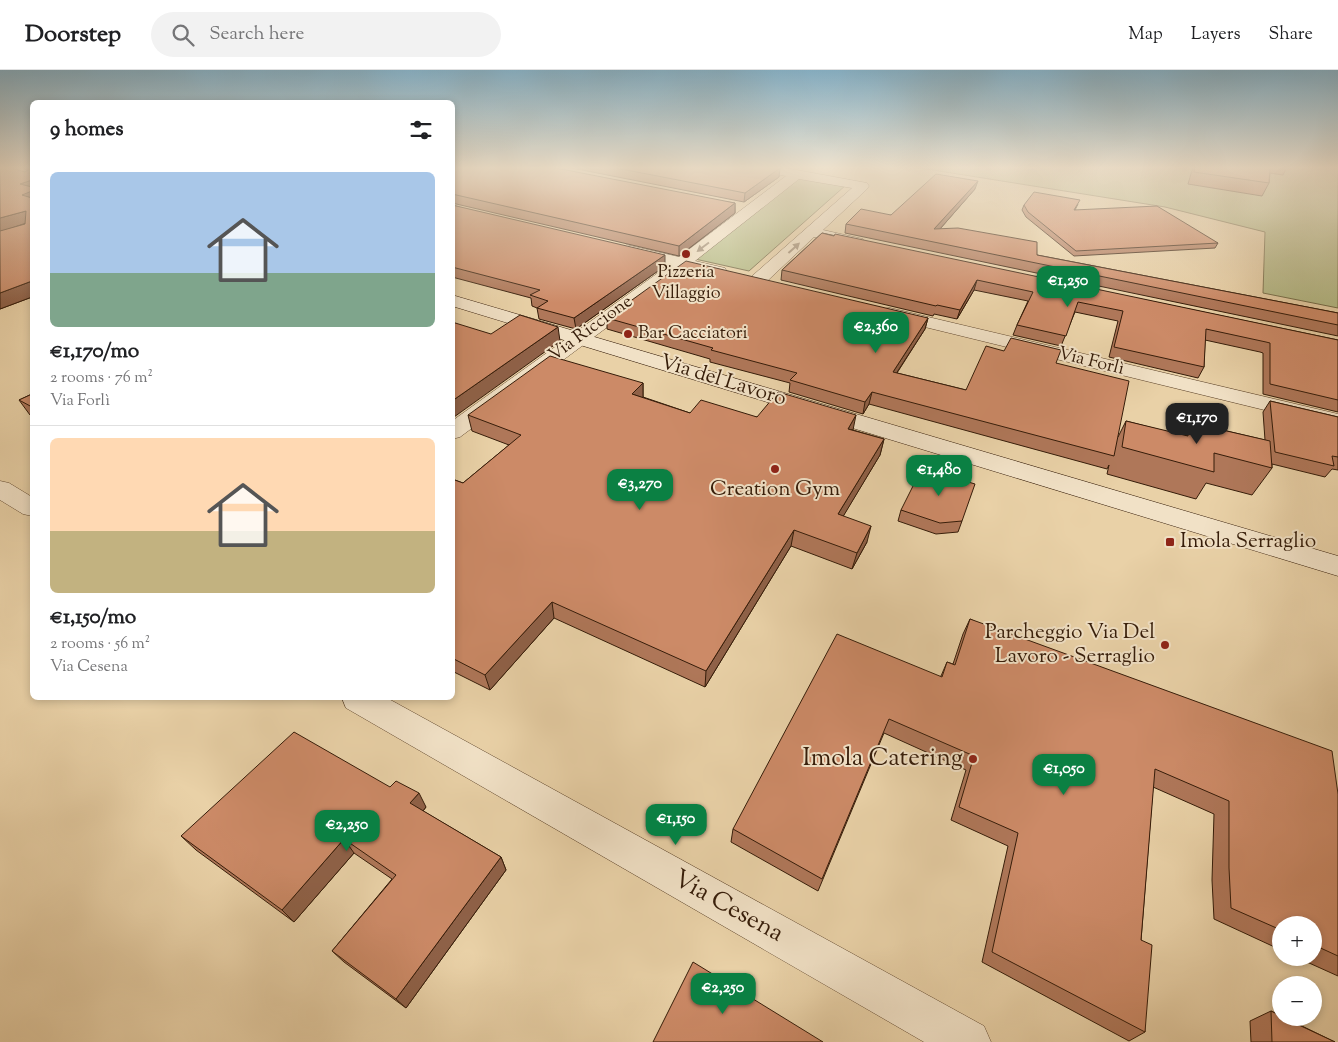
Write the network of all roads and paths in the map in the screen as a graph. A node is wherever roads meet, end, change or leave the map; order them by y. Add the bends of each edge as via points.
1 (738, 212) edge
2 (833, 212) edge
3 (812, 232) junction
4 (611, 246) edge
5 (875, 246) edge
6 (682, 263) junction
7 (757, 281) junction
8 (776, 285) edge
9 (455, 301) edge
10 (873, 309) edge
11 (578, 338) junction
12 (1338, 421) edge
13 (455, 430) edge
14 (0, 489) edge
15 (30, 507) edge
16 (1338, 566) edge
17 (362, 700) edge
18 (968, 1042) edge

1 -> 6 street, Via Riccione
2 - 3 street
3 - 5 street
7 -> 3 street
4 - 6 street
6 - 7 street
6 - 11 street, Via Riccione
7 - 8 street
9 - 11 street, Via del Lavoro
10 - 12 street, Via Forlì
11 - 13 street, Via Riccione
11 - 16 street, Via del Lavoro
14 - 15 street
17 - 18 street, Via Cesena

